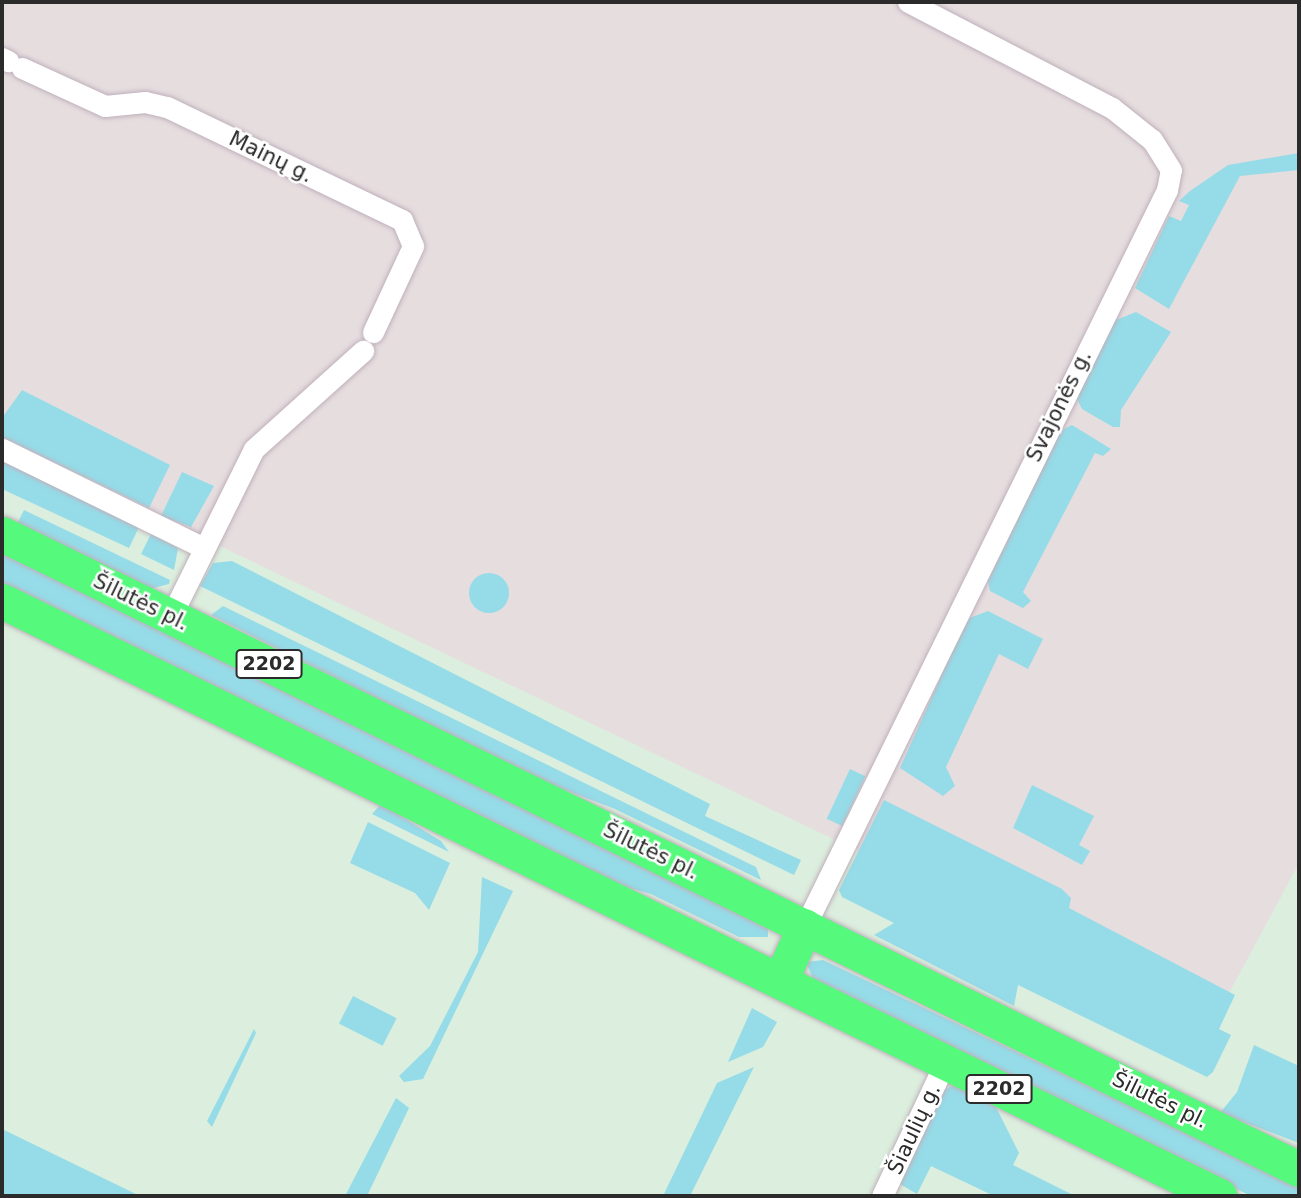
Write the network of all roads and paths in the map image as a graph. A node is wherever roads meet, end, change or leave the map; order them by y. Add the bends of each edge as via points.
1 (908, 2) edge
2 (11, 62) edge
3 (373, 332) dead end
4 (363, 351) dead end
5 (2, 449) edge
6 (2, 534) edge
7 (202, 547) junction
8 (2, 601) edge
9 (171, 616) junction
10 (805, 926) junction
11 (780, 981) junction
12 (945, 1063) junction
13 (1299, 1169) edge
14 (882, 1196) edge
15 (1219, 1196) edge

1 - 10 street, Svajonės g. via 1112,108 1152,141 1171,170 1167,190
2 - 3 street, Mainų g. via 105,106 167,107 402,220 413,246
4 - 7 street via 254,449
5 - 7 street
6 - 9 main road, Šilutės pl. / 2202
7 - 9 street
8 - 11 main road, 2202
9 - 10 main road, Šilutės pl. / 2202
10 - 11 main road
10 - 13 main road, Šilutės pl. / 2202
11 - 12 main road, 2202
12 - 14 street, Šiaulių g.
12 - 15 main road, 2202

